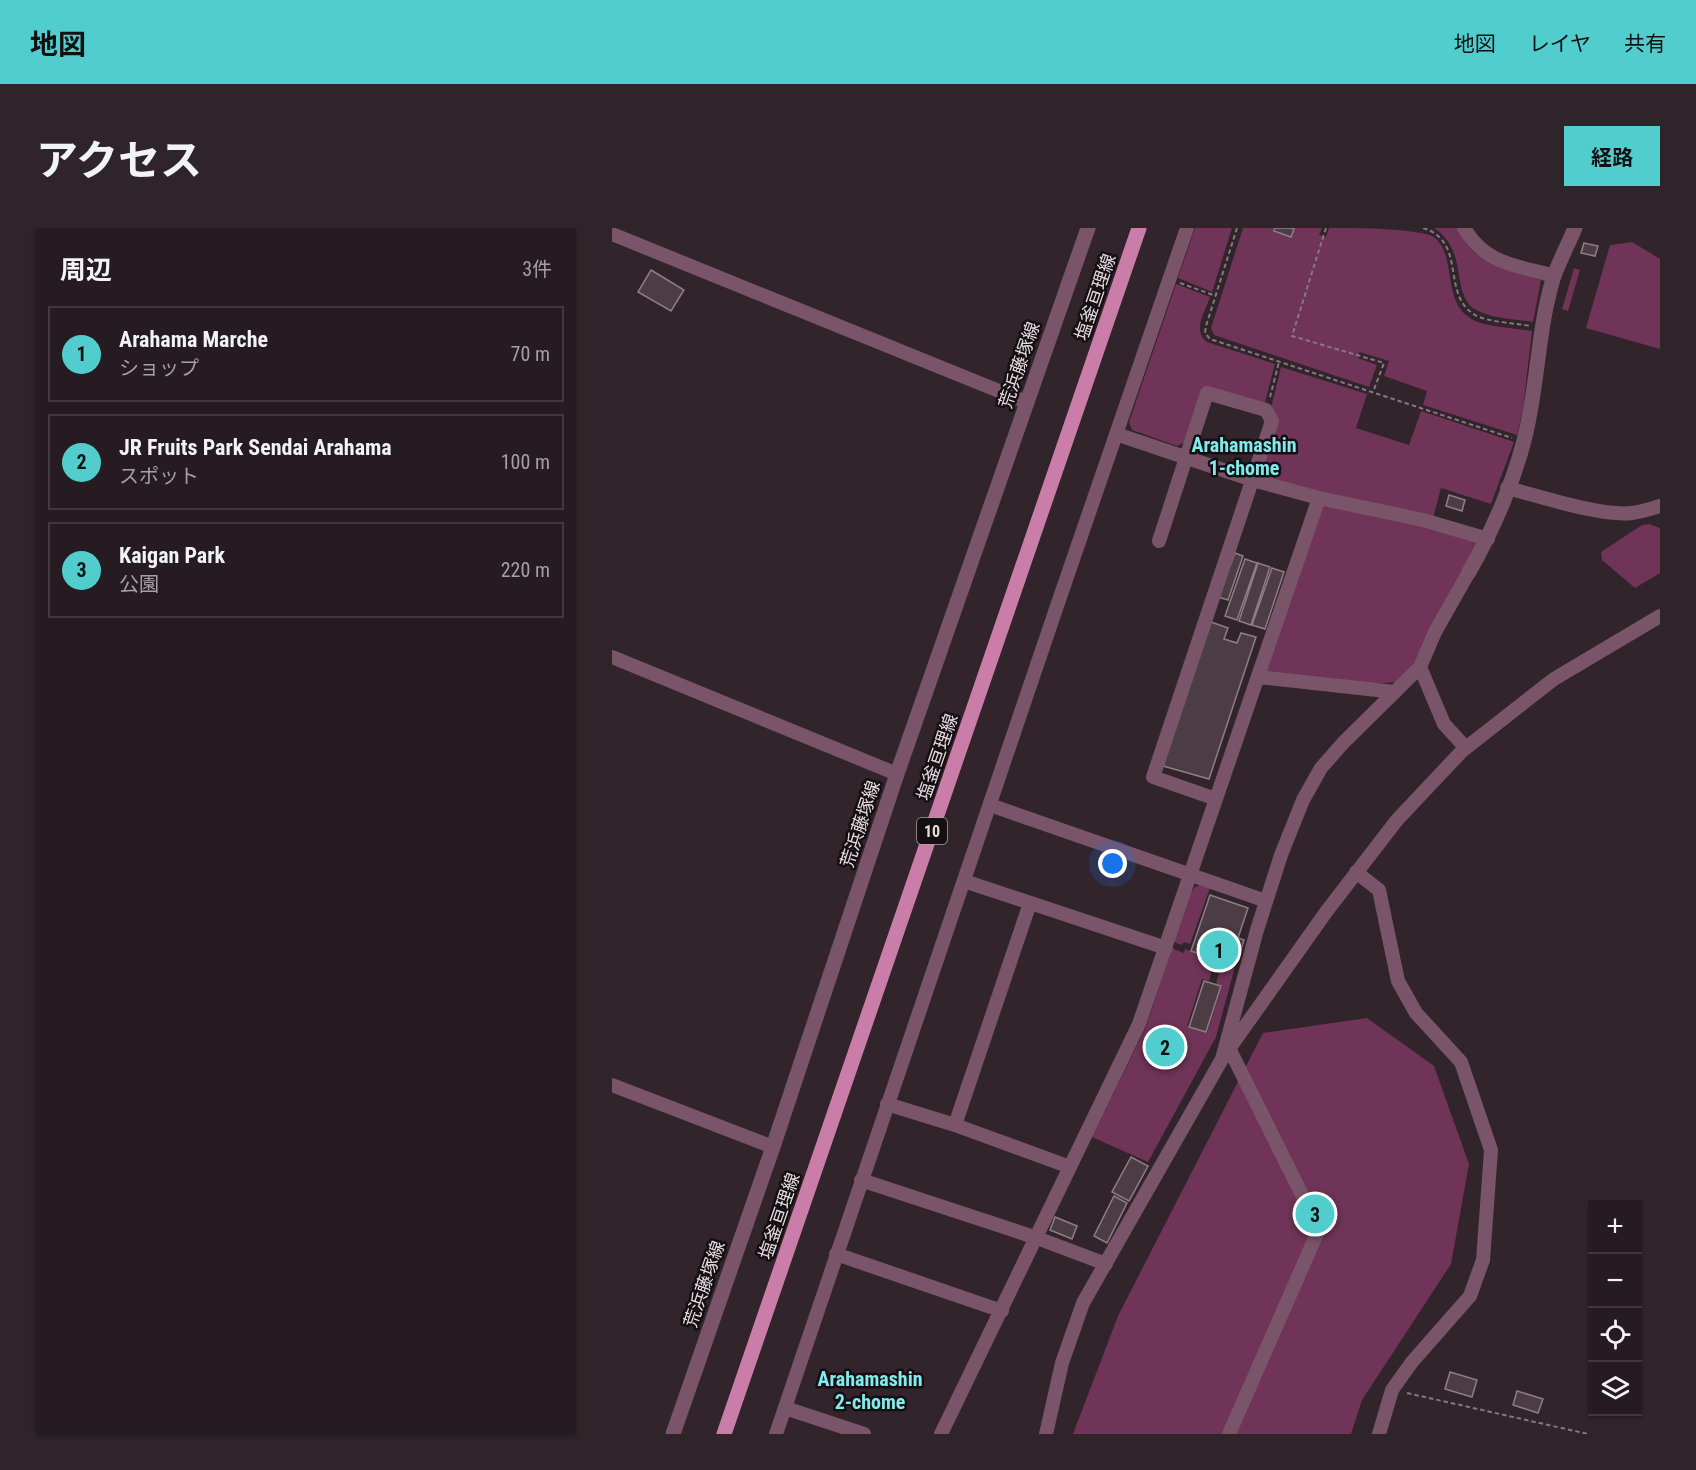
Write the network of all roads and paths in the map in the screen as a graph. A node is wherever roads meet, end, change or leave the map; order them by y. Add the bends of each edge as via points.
1 (1088, 228) edge
2 (1139, 228) edge
3 (1187, 228) edge
4 (1237, 228) edge
5 (1326, 228) edge
6 (1423, 228) edge
7 (1464, 228) edge
8 (1575, 228) edge
9 (612, 234) edge
10 (1554, 276) junction
11 (1176, 281) dead end
12 (1216, 296) junction
13 (1535, 327) dead end
14 (1279, 362) junction
15 (1373, 392) junction
16 (1026, 402) junction
17 (1268, 405) dead end
18 (1116, 434) junction
19 (1516, 439) dead end
20 (1186, 456) junction
21 (1253, 480) junction
22 (1507, 488) junction
23 (1319, 498) junction
24 (1660, 506) edge
25 (1488, 538) junction
26 (1159, 541) dead end
27 (1469, 572) joint
28 (1660, 616) edge
29 (612, 657) edge
30 (1420, 667) junction
31 (1258, 677) junction
32 (1395, 692) junction
33 (1466, 748) junction
34 (897, 774) junction
35 (1216, 799) junction
36 (990, 805) junction
37 (1356, 872) junction
38 (1191, 874) junction
39 (964, 880) junction
40 (1266, 901) junction
41 (1030, 903) junction
42 (1166, 948) junction
43 (1225, 1053) junction
44 (612, 1084) edge
45 (887, 1104) junction
46 (955, 1125) junction
47 (773, 1148) junction
48 (1070, 1167) junction
49 (861, 1180) junction
50 (1037, 1238) junction
51 (836, 1254) junction
52 (1106, 1264) junction
53 (1002, 1311) junction
54 (1392, 1390) junction
55 (785, 1407) junction
56 (673, 1434) edge
57 (724, 1434) edge
58 (776, 1434) edge
59 (864, 1434) edge
60 (941, 1434) edge
61 (1046, 1434) edge
62 (1229, 1434) edge
63 (1379, 1434) edge
64 (1588, 1434) edge

1 - 16 street, 荒浜藤塚線
2 - 57 main road, 塩釜亘理線 / 10
3 - 18 street
4 - 12 path
5 - 15 path via 1292,336 1384,363
6 - 13 path via 1437,235 1448,248 1458,296 1475,315
7 - 10 street via 1475,245 1493,258
8 - 10 street
9 - 16 street
10 - 22 street via 1528,426
11 - 12 path
12 - 14 path via 1205,333 1210,339
14 - 15 path
14 - 17 path
15 - 19 path
16 - 34 street, 荒浜藤塚線
18 - 20 street
18 - 36 street
20 - 21 street
20 - 21 street via 1207,393 1266,410 1272,421
20 - 26 street
21 - 23 street
21 - 35 street via 1153,777
22 - 24 street via 1621,514
22 - 25 street
23 - 25 street
23 - 31 street
25 - 27 street
27 - 30 street
28 - 33 street via 1554,679
29 - 34 street
30 - 32 street
30 - 33 street via 1444,724
31 - 32 street
31 - 35 street
32 - 40 street via 1321,768 1293,823
33 - 37 street via 1397,820
34 - 47 street, 荒浜藤塚線
35 - 38 street
36 - 38 street
36 - 39 street
37 - 43 street
37 - 54 street via 1379,890 1398,981 1416,1013 1461,1062 1491,1150 1483,1260 1470,1296
38 - 40 street
38 - 42 street
39 - 41 street
39 - 45 street
40 - 43 street
41 - 42 street
41 - 46 street
42 - 48 street via 1140,1024
43 - 52 street
43 - 62 street via 1319,1228
44 - 47 street
45 - 46 street
45 - 49 street
46 - 48 street
47 - 56 street, 荒浜藤塚線
48 - 50 street
49 - 50 street
49 - 51 street
50 - 52 street
50 - 53 street
51 - 53 street
51 - 55 street
52 - 61 street via 1083,1304 1062,1363
53 - 60 street
54 - 63 street
54 - 64 path
55 - 58 street
55 - 59 street

